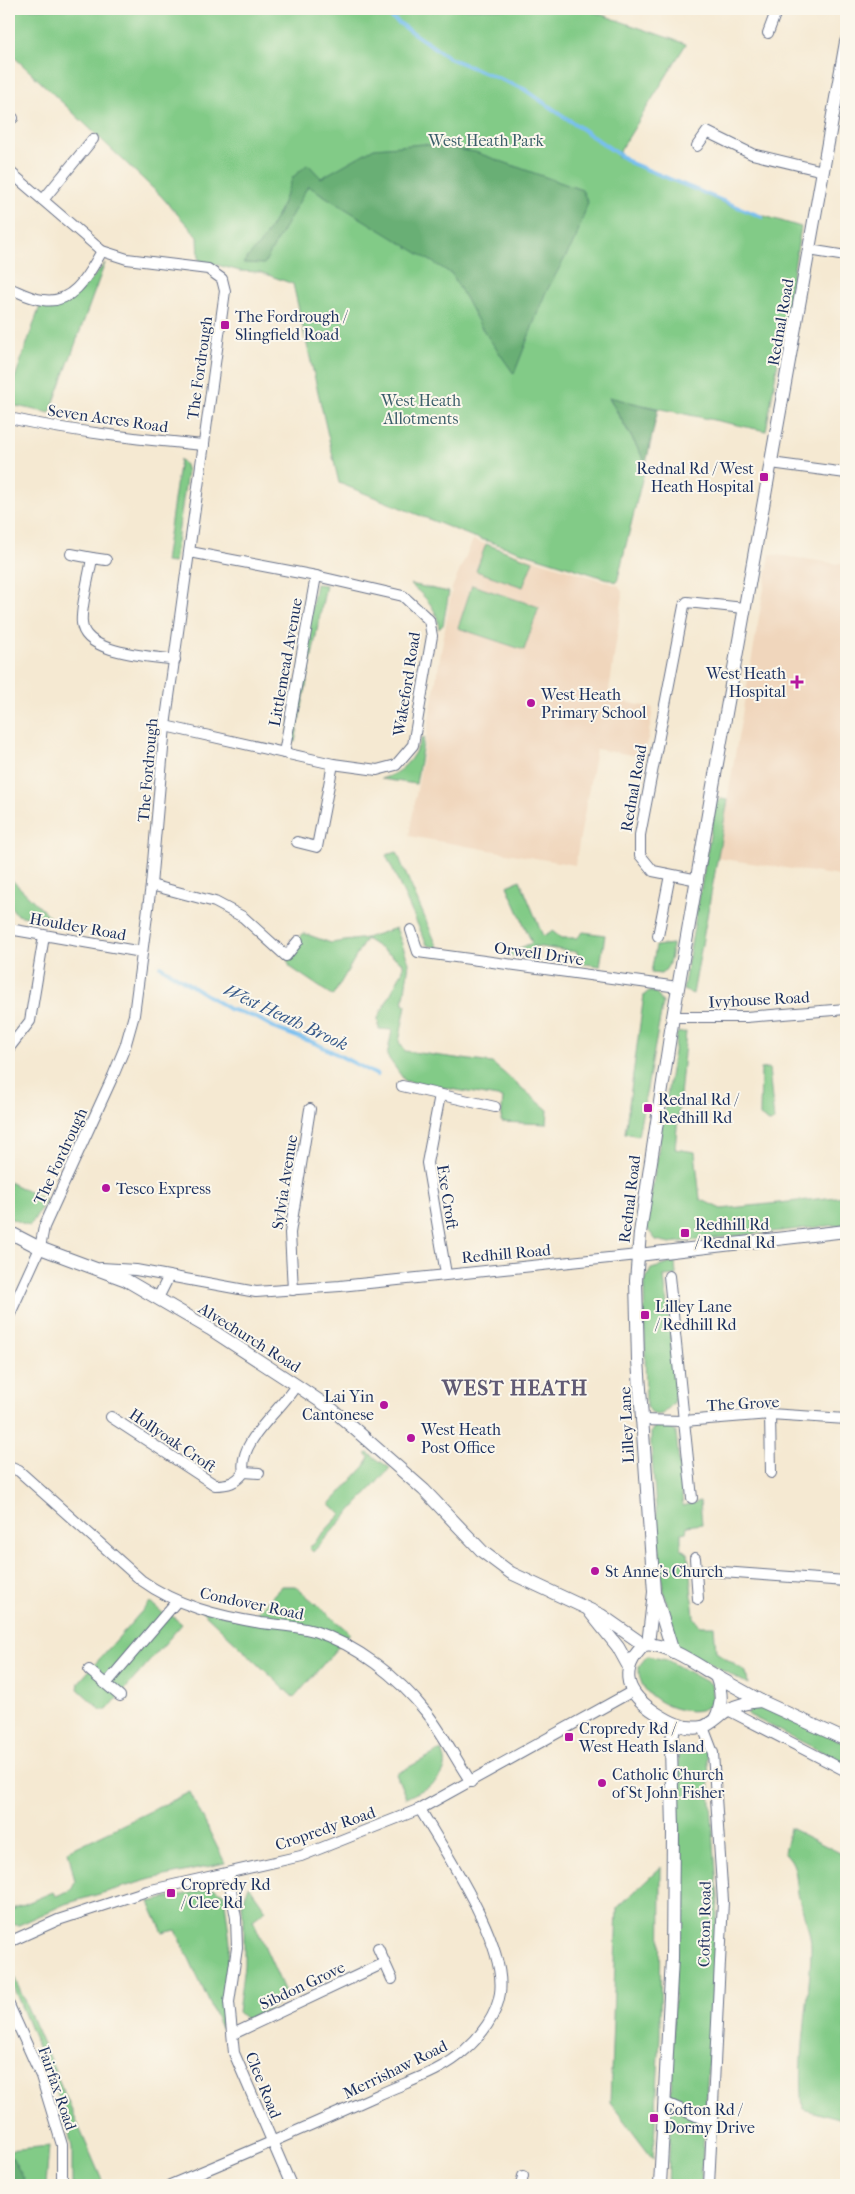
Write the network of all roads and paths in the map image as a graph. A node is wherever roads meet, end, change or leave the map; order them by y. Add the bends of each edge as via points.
1 (777, 9) edge
2 (768, 34) dead end
3 (846, 42) edge
4 (93, 140) dead end
5 (697, 146) dead end
6 (823, 170) junction
7 (9, 171) edge
8 (43, 200) junction
9 (809, 250) junction
10 (102, 251) junction
11 (846, 256) edge
12 (9, 288) edge
13 (9, 418) edge
14 (204, 445) junction
15 (772, 463) junction
16 (846, 473) edge
17 (190, 552) junction
18 (71, 554) dead end
19 (92, 558) junction
20 (106, 560) dead end
21 (316, 576) junction
22 (744, 608) junction
23 (175, 660) junction
24 (165, 726) junction
25 (284, 753) junction
26 (333, 764) junction
27 (297, 842) dead end
28 (670, 875) junction
29 (698, 880) junction
30 (151, 885) junction
31 (9, 929) edge
32 (411, 930) dead end
33 (44, 936) junction
34 (658, 936) dead end
35 (298, 941) dead end
36 (142, 952) junction
37 (678, 987) junction
38 (846, 1009) edge
39 (673, 1017) junction
40 (9, 1048) edge
41 (402, 1086) dead end
42 (440, 1095) junction
43 (495, 1107) dead end
44 (310, 1109) dead end
45 (846, 1231) edge
46 (9, 1232) edge
47 (40, 1248) junction
48 (638, 1255) junction
49 (97, 1268) junction
50 (446, 1274) junction
51 (669, 1276) dead end
52 (168, 1278) junction
53 (293, 1290) junction
54 (158, 1298) junction
55 (9, 1316) edge
56 (296, 1385) junction
57 (770, 1414) junction
58 (111, 1417) dead end
59 (846, 1419) edge
60 (641, 1420) junction
61 (684, 1421) junction
62 (9, 1467) edge
63 (244, 1472) junction
64 (260, 1473) dead end
65 (771, 1473) dead end
66 (692, 1498) dead end
67 (695, 1558) dead end
68 (695, 1570) junction
69 (846, 1581) edge
70 (654, 1592) junction
71 (698, 1599) dead end
72 (177, 1601) junction
73 (588, 1610) junction
74 (616, 1624) junction
75 (650, 1628) junction
76 (646, 1645) junction
77 (674, 1652) junction
78 (629, 1666) junction
79 (89, 1670) dead end
80 (716, 1676) junction
81 (106, 1684) junction
82 (631, 1692) junction
83 (120, 1696) dead end
84 (761, 1700) junction
85 (728, 1710) junction
86 (715, 1719) junction
87 (674, 1725) junction
88 (703, 1727) junction
89 (846, 1740) edge
90 (846, 1771) edge
91 (471, 1782) junction
92 (420, 1809) junction
93 (228, 1873) junction
94 (9, 1942) edge
95 (378, 1948) dead end
96 (384, 1962) junction
97 (392, 1979) dead end
98 (9, 2005) edge
99 (233, 2034) junction
100 (664, 2102) junction
101 (712, 2123) junction
102 (271, 2143) junction
103 (62, 2185) edge
104 (170, 2185) edge
105 (291, 2185) edge
106 (660, 2185) edge
107 (709, 2185) edge

1 - 2 street
3 - 6 street, Rednal Road
4 - 8 street
5 - 6 street via 707,132 752,154
6 - 9 street, Rednal Road
7 - 8 street
8 - 10 street
9 - 11 street
9 - 15 street, Rednal Road
10 - 12 street via 87,276 69,296 42,300
10 - 14 street, The Fordrough via 127,258 208,269 222,279 225,291
13 - 14 street, Seven Acres Road via 120,437
14 - 17 street, The Fordrough
15 - 16 street
15 - 22 street, Rednal Road
17 - 21 street, Wakeford Road
17 - 23 street, The Fordrough
18 - 19 street
19 - 20 street
19 - 23 street via 82,623 87,638 102,648
21 - 25 street, Littlemead Avenue
21 - 26 street, Wakeford Road via 404,596 429,620 432,636 413,745 405,756 396,765 377,770
22 - 28 street, Rednal Road via 687,602 684,606 639,849 653,871
22 - 29 street, Rednal Road
23 - 24 street, The Fordrough
24 - 25 street, Wakeford Road
24 - 30 street, The Fordrough
25 - 26 street, Wakeford Road
26 - 27 street via 317,847
28 - 29 street, Rednal Road
28 - 34 street
29 - 37 street, Rednal Road
30 - 35 street via 215,902 243,917 286,956
30 - 36 street, The Fordrough
31 - 33 street, Houldey Road
32 - 37 street, Orwell Drive via 418,952
33 - 36 street, Houldey Road
33 - 40 street via 30,1021
36 - 47 street, The Fordrough via 134,1015 125,1047 44,1227
37 - 39 street, Rednal Road
38 - 39 street, Ivyhouse Road via 746,1017
39 - 48 street, Rednal Road via 650,1156
41 - 42 street
42 - 43 street
42 - 50 street, Exe Croft via 427,1163
44 - 53 street, Sylvia Avenue via 290,1233
45 - 48 street, Redhill Road
46 - 47 street, Redhill Road
47 - 49 street, Redhill Road
47 - 55 street
48 - 50 street, Redhill Road
48 - 60 street, Lilley Lane
49 - 52 street, Redhill Road via 136,1270
49 - 54 street, Alvechurch Road
50 - 53 street, Redhill Road
51 - 61 street
52 - 53 street, Redhill Road via 256,1292
52 - 54 street
54 - 56 street, Alvechurch Road
56 - 63 street, Hollyoak Croft via 282,1407 266,1419 244,1455
56 - 73 street, Alvechurch Road via 333,1410 424,1490 483,1552 511,1573
57 - 59 street, The Grove
57 - 61 street, The Grove
57 - 65 street
58 - 63 street, Hollyoak Croft via 215,1485 232,1483
60 - 61 street, The Grove
60 - 70 street, Lilley Lane
61 - 66 street
62 - 72 street, Condover Road via 19,1471 141,1580
63 - 64 street
67 - 68 street
68 - 69 street
68 - 71 street
70 - 75 street, Lilley Lane
70 - 77 street, Lilley Lane
72 - 81 street
72 - 91 street, Condover Road via 234,1618 313,1630 341,1642 375,1663 427,1712
73 - 74 street, Alvechurch Road
73 - 78 street, Alvechurch Road
74 - 75 street, Alvechurch Road via 643,1630
74 - 76 street, Alvechurch Road
75 - 76 street, Lilley Lane
76 - 77 street
76 - 78 street
77 - 80 street
78 - 82 street
79 - 81 street
80 - 84 street
80 - 86 street via 721,1698
81 - 83 street
82 - 87 street
82 - 91 street, Cropredy Road
84 - 85 street
84 - 89 street
85 - 86 street
85 - 90 street
86 - 88 street
87 - 88 street
87 - 100 street, Cofton Road via 671,1747 674,1829 672,1958
88 - 101 street, Cofton Road via 713,1752 723,1901
91 - 92 street, Cropredy Road
92 - 93 street, Cropredy Road via 302,1856
92 - 102 street, Merrishaw Road via 488,1930 498,1960 500,1994 487,2026 464,2051 437,2068
93 - 94 street, Cropredy Road via 146,1891 58,1920
93 - 99 street, Clee Road via 236,1918 237,1948 229,2002
95 - 96 street
96 - 97 street
96 - 99 street, Sibdon Grove
98 - 103 street, Fairfax Road via 41,2076 62,2145
99 - 102 street, Clee Road via 234,2053
100 - 101 street
100 - 106 street, Cofton Road
101 - 107 street, Cofton Road
102 - 104 street, Merrishaw Road
102 - 105 street, Clee Road

